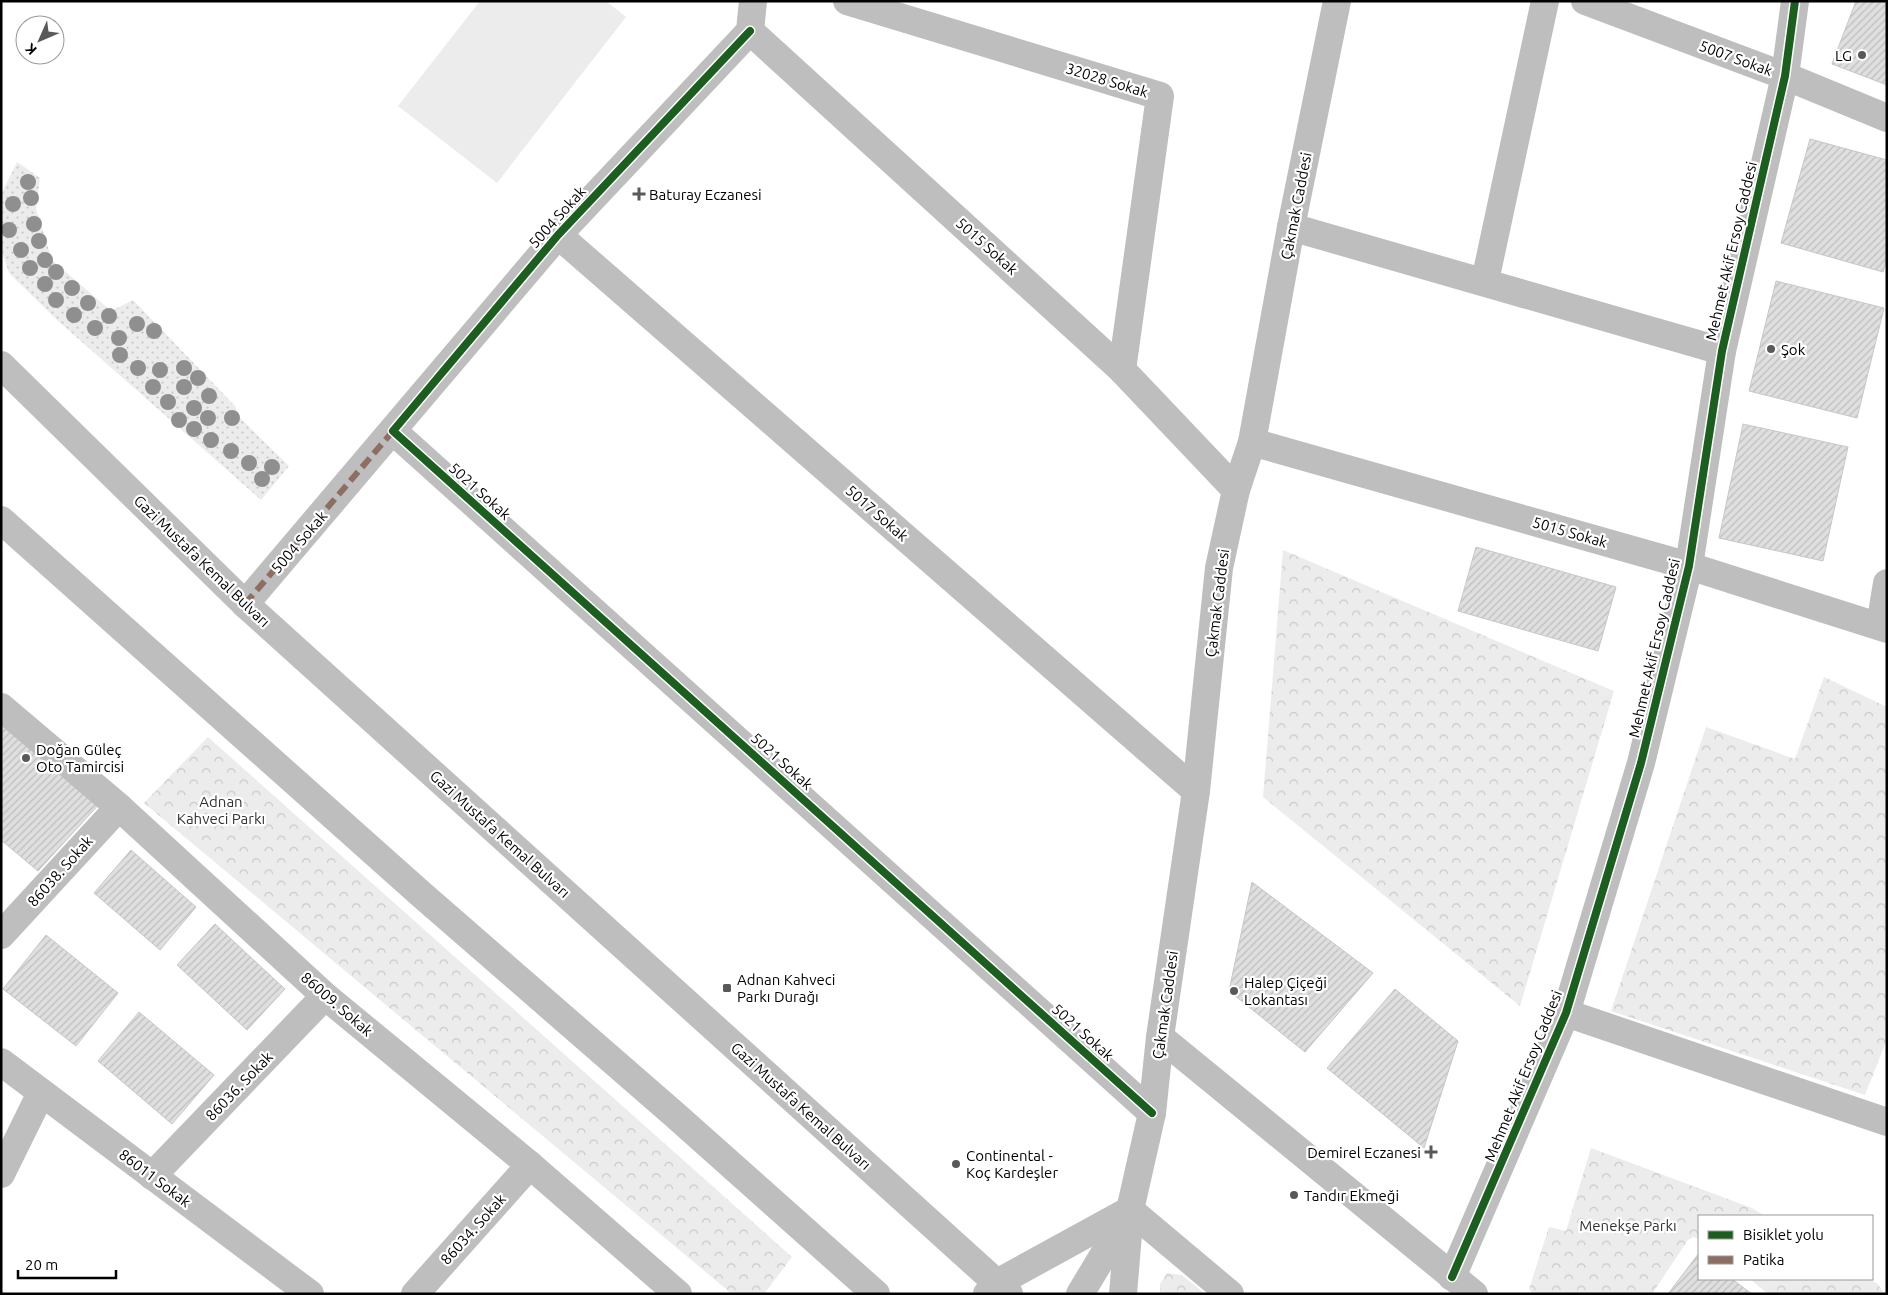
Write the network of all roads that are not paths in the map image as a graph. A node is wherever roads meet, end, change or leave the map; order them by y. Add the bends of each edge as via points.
1 (753, 1) edge
2 (848, 1) edge
3 (1337, 1) edge
4 (1544, 1) edge
5 (1585, 1) edge
6 (1795, 1) edge
7 (750, 30) junction
8 (1786, 76) junction
9 (1887, 118) edge
10 (1291, 227) junction
11 (558, 235) junction
12 (1485, 281) junction
13 (1722, 351) junction
14 (1, 365) edge
15 (1122, 370) junction
16 (393, 431) junction
17 (1252, 442) junction
18 (1236, 490) junction
19 (1, 520) edge
20 (1689, 566) junction
21 (1887, 583) edge
22 (245, 604) junction
23 (1883, 628) edge
24 (1, 707) edge
25 (1196, 791) junction
26 (119, 807) junction
27 (1, 935) edge
28 (325, 996) junction
29 (1566, 1013) junction
30 (1160, 1037) junction
31 (1, 1062) edge
32 (41, 1093) junction
33 (1152, 1112) junction
34 (1887, 1122) edge
35 (530, 1165) junction
36 (1, 1174) edge
37 (152, 1176) junction
38 (1130, 1210) junction
39 (1452, 1277) junction
40 (998, 1290) edge
41 (310, 1294) edge
42 (415, 1294) edge
43 (678, 1294) edge
44 (876, 1294) edge
45 (1080, 1294) edge
46 (1123, 1294) edge
47 (1230, 1294) edge
48 (1474, 1294) edge

1 - 7 main road
2 - 15 main road, 32028 Sokak via 1160,96
3 - 10 main road, Çakmak Caddesi
4 - 12 main road
5 - 8 main road, 5007 Sokak
6 - 8 main road, Mehmet Akif Ersoy Caddesi
7 - 11 main road, 5004 Sokak
7 - 15 main road, 5015 Sokak
8 - 9 main road, 5007 Sokak
8 - 13 main road, Mehmet Akif Ersoy Caddesi
10 - 12 main road
10 - 17 main road, Çakmak Caddesi
11 - 16 main road, 5004 Sokak
11 - 25 main road, 5017 Sokak
12 - 13 main road
13 - 20 main road, Mehmet Akif Ersoy Caddesi
14 - 22 main road, Gazi Mustafa Kemal Bulvarı
15 - 18 main road, 5015 Sokak
16 - 22 main road, 5004 Sokak
16 - 33 main road, 5021 Sokak
17 - 18 main road, Çakmak Caddesi
17 - 20 main road, 5015 Sokak
18 - 25 main road, Çakmak Caddesi via 1219,568
19 - 44 main road
20 - 23 main road, 5015 Sokak
20 - 29 main road, Mehmet Akif Ersoy Caddesi via 1641,763
21 - 23 main road
22 - 40 main road, Gazi Mustafa Kemal Bulvarı
24 - 26 main road, 86009. Sokak
25 - 30 main road, Çakmak Caddesi
26 - 27 main road, 86038. Sokak
26 - 28 main road, 86009. Sokak
28 - 35 main road, 86009. Sokak
28 - 37 main road, 86036. Sokak
29 - 34 main road
29 - 39 main road, Mehmet Akif Ersoy Caddesi
30 - 33 main road, Çakmak Caddesi
30 - 39 main road
31 - 32 main road, 86011 Sokak
32 - 36 main road
32 - 37 main road, 86011 Sokak
33 - 38 main road, Çakmak Caddesi
35 - 42 main road, 86034. Sokak
35 - 43 main road, 86009. Sokak
37 - 41 main road, 86011 Sokak
38 - 40 main road
38 - 45 main road
38 - 46 main road
38 - 47 main road
39 - 48 main road

